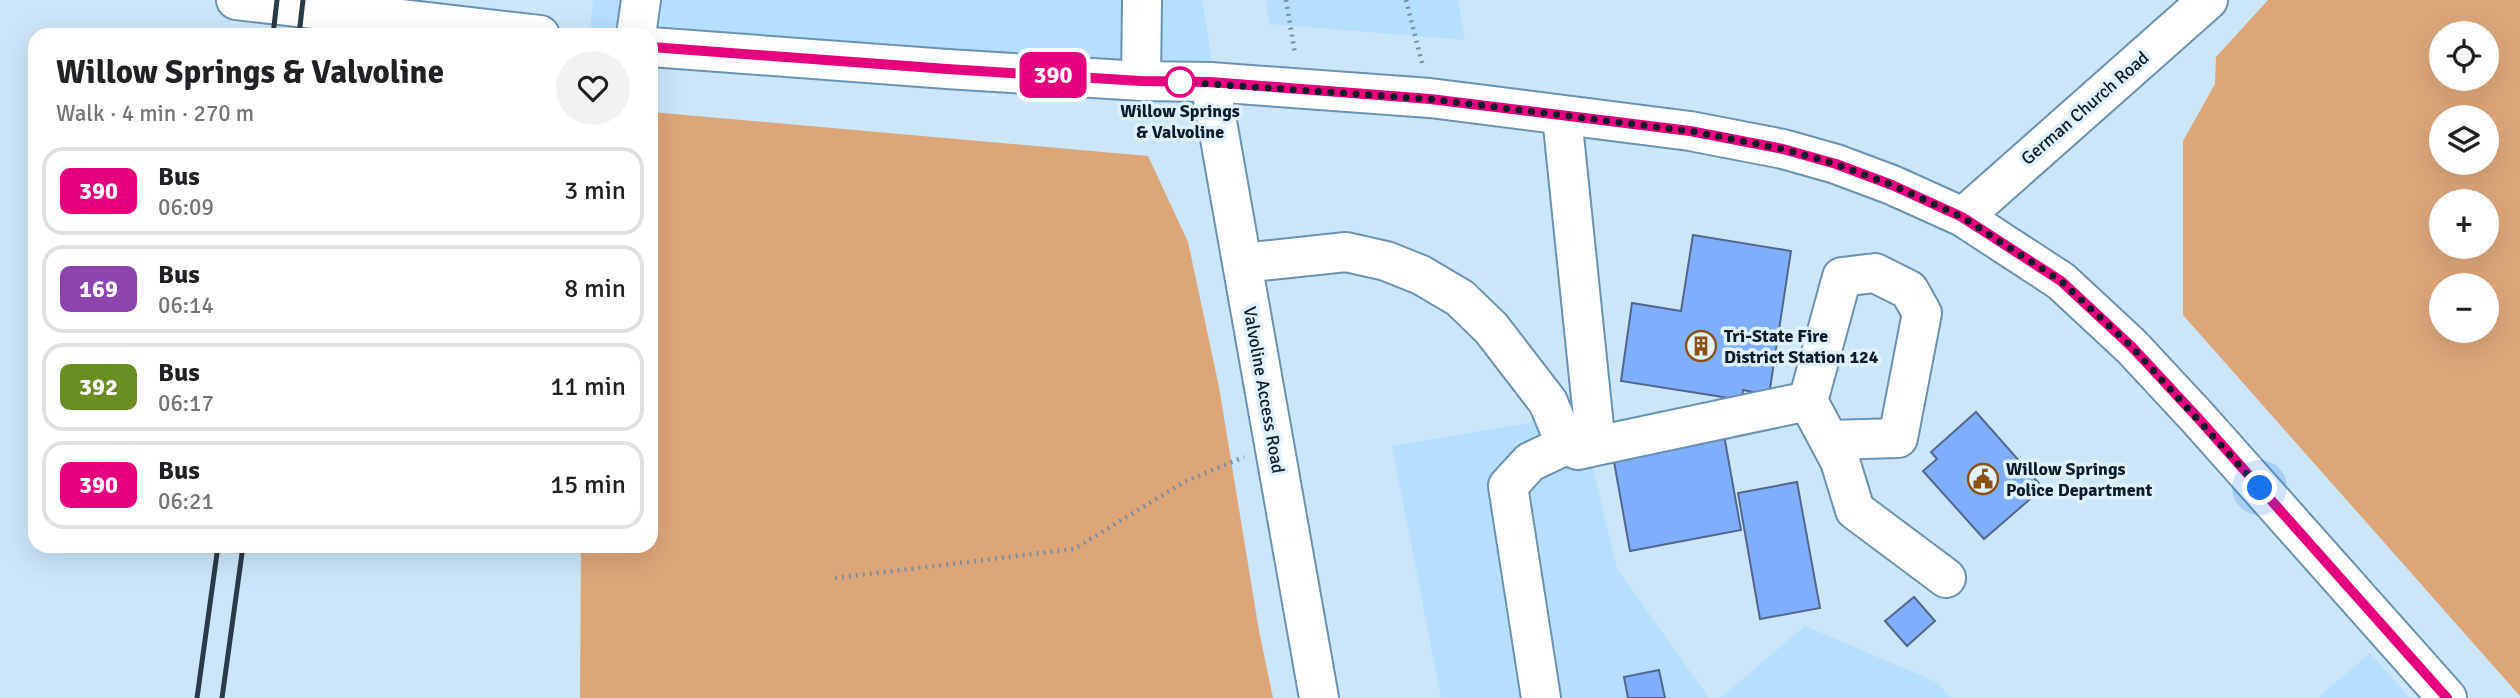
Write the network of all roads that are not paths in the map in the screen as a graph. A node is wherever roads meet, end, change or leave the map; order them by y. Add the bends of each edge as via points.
1 (236, 0) edge
2 (641, 0) edge
3 (1142, 0) edge
4 (2208, 0) edge
5 (479, 28) edge
6 (637, 28) edge
7 (658, 47) edge
8 (1141, 81) junction
9 (1210, 82) junction
10 (1563, 116) junction
11 (1962, 217) junction
12 (1242, 263) junction
13 (1808, 401) junction
14 (1829, 440) junction
15 (1581, 445) junction
16 (1946, 578) dead end
17 (1319, 698) edge
18 (1541, 698) edge
19 (2447, 698) edge

1 - 5 main road
2 - 6 main road
3 - 8 main road
4 - 11 main road, German Church Road
7 - 8 main road
8 - 9 main road
9 - 10 main road via 1430,99
9 - 12 main road, Valvoline Access Road
10 - 11 main road via 1690,131 1783,149 1892,185
10 - 15 main road
11 - 19 main road via 2061,281 2132,347
12 - 15 main road via 1346,251 1421,275 1461,298 1491,328
12 - 17 main road, Valvoline Access Road
13 - 14 main road
13 - 14 main road via 1843,277 1875,273 1909,290 1923,313 1898,438
13 - 15 main road
14 - 16 main road via 1855,510
15 - 18 main road via 1530,462 1508,486

